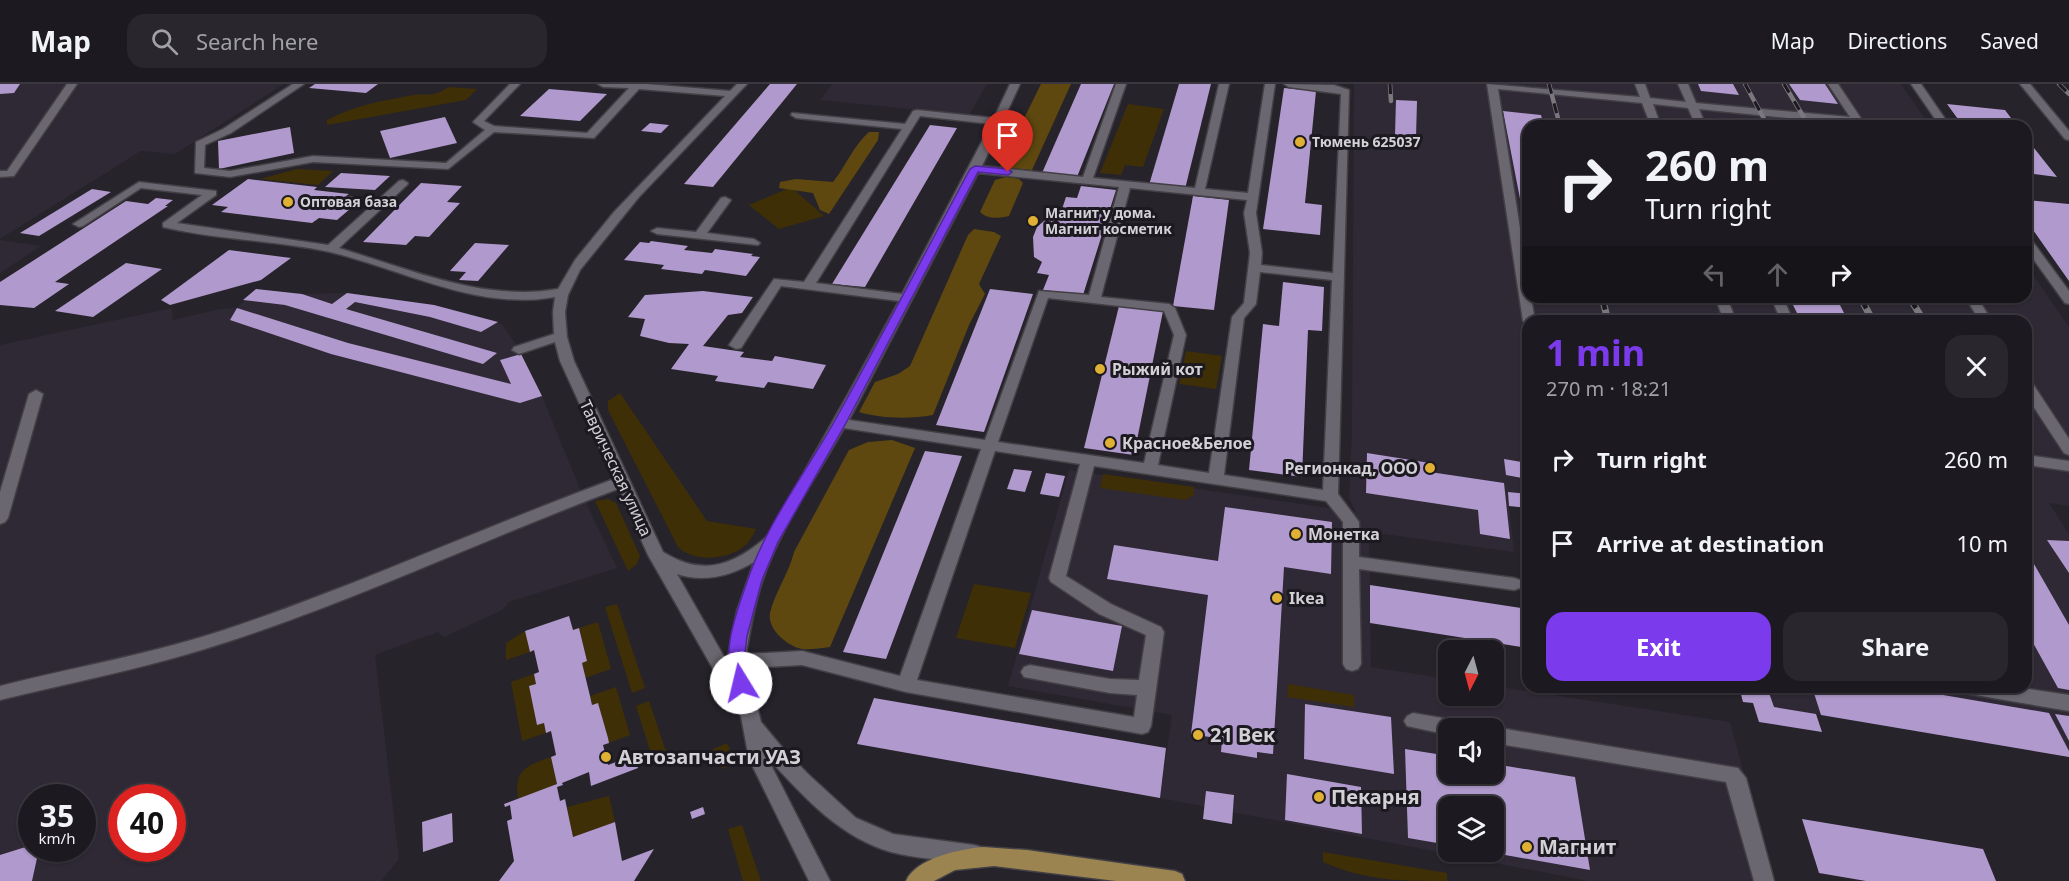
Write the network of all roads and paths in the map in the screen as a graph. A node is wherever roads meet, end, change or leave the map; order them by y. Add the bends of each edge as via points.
1 (72, 84) edge
2 (299, 84) edge
3 (515, 84) edge
4 (603, 84) edge
5 (712, 84) edge
6 (1015, 84) edge
7 (1121, 84) edge
8 (1224, 84) edge
9 (1270, 84) edge
10 (1289, 84) edge
11 (1640, 84) edge
12 (1683, 84) edge
13 (1833, 84) edge
14 (1916, 84) edge
15 (2025, 84) edge
16 (1492, 85) edge
17 (636, 86) junction
18 (738, 88) edge
19 (1646, 101) junction
20 (1692, 105) junction
21 (796, 115) dead end
22 (1654, 120) edge
23 (1698, 120) edge
24 (1824, 120) edge
25 (1856, 120) edge
26 (1941, 120) edge
27 (996, 121) junction
28 (908, 127) junction
29 (492, 129) junction
30 (2069, 137) edge
31 (975, 169) junction
32 (0, 174) edge
33 (1087, 180) junction
34 (403, 183) dead end
35 (1125, 185) junction
36 (1199, 193) junction
37 (1252, 197) junction
38 (725, 200) dead end
39 (79, 224) dead end
40 (657, 231) dead end
41 (699, 236) junction
42 (754, 243) dead end
43 (2032, 248) edge
44 (331, 249) junction
45 (1254, 268) junction
46 (1522, 271) edge
47 (1338, 277) junction
48 (808, 286) junction
49 (563, 292) junction
50 (906, 298) junction
51 (1094, 299) junction
52 (2069, 300) edge
53 (559, 337) junction
54 (736, 345) dead end
55 (519, 350) dead end
56 (2032, 393) edge
57 (36, 394) dead end
58 (840, 423) junction
59 (991, 445) junction
60 (2069, 450) edge
61 (1088, 460) junction
62 (2032, 461) edge
63 (2069, 466) edge
64 (1150, 469) junction
65 (1216, 478) junction
66 (622, 482) junction
67 (1330, 496) junction
68 (0, 519) edge
69 (771, 542) junction
70 (656, 555) junction
71 (1351, 562) junction
72 (1514, 584) dead end
73 (736, 662) junction
74 (1352, 664) dead end
75 (1030, 672) dead end
76 (906, 685) junction
77 (1147, 688) junction
78 (0, 693) edge
79 (2007, 693) edge
80 (2069, 703) edge
81 (1413, 721) dead end
82 (753, 725) junction
83 (1438, 725) edge
84 (1504, 737) edge
85 (1013, 858) junction
86 (1104, 868) junction
87 (820, 881) edge
88 (916, 881) edge
89 (1136, 881) edge
90 (1175, 881) edge
91 (1764, 881) edge

1 - 32 street via 10,174
2 - 29 street via 200,144 199,171 230,174 314,159 448,166
3 - 29 street via 478,122
4 - 17 street
5 - 18 street
6 - 27 street
7 - 33 street
8 - 36 street
9 - 37 street
10 - 47 street via 1346,92
11 - 19 street
12 - 20 street
13 - 25 street
14 - 26 street
15 - 30 street
16 - 19 street
16 - 46 street
17 - 18 street
17 - 29 street via 590,136
18 - 49 street, Таврическая улица via 617,215
19 - 20 street
19 - 22 street
20 - 23 street
20 - 24 street
21 - 28 street
27 - 28 street via 917,113
27 - 31 street
28 - 48 street
31 - 33 street
31 - 50 street
33 - 35 street
34 - 44 street
35 - 36 street
35 - 51 street
36 - 37 street
37 - 45 street
38 - 41 street
39 - 44 street via 139,185 212,193 167,225
40 - 41 street
41 - 42 street
43 - 52 street
44 - 49 street via 470,291 534,297
45 - 47 street
45 - 65 street via 1250,304 1238,317
47 - 67 street
48 - 50 street
48 - 54 street via 778,282
49 - 53 street, Таврическая улица
50 - 58 street
51 - 59 street via 1043,294
51 - 64 street via 1169,308 1180,335
53 - 55 street
53 - 66 street, Таврическая улица
56 - 60 street
57 - 68 street
58 - 59 street
58 - 69 street
59 - 61 street
59 - 76 street
61 - 64 street
61 - 77 street via 1057,578 1105,609 1155,632
62 - 63 street
64 - 65 street
65 - 67 street
66 - 70 street, Таврическая улица
66 - 78 street via 360,588 183,650
67 - 71 street via 1351,522
69 - 70 street via 751,559 715,571 697,573 672,568
69 - 73 street via 754,580
70 - 82 street, Таврическая улица
71 - 72 street
71 - 74 street
73 - 76 street via 802,658
73 - 82 street
75 - 77 street via 1110,686
76 - 77 street via 1142,726
79 - 80 street
81 - 83 street
82 - 85 street via 801,780 849,824 893,843
82 - 87 street, Таврическая улица via 758,759
84 - 91 street via 1731,774 1736,778
85 - 86 main road
85 - 88 main road via 960,859
86 - 89 main road
86 - 90 main road

